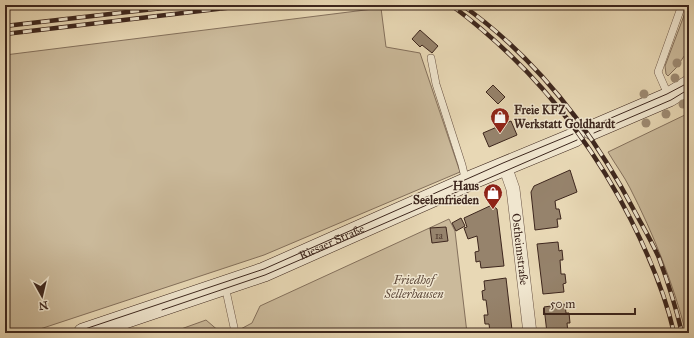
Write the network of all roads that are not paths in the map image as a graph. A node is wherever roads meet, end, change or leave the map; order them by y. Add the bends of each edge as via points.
1 (682, 5) edge
2 (431, 58) dead end
3 (688, 86) edge
4 (669, 97) junction
5 (592, 130) dead end
6 (575, 138) dead end
7 (505, 166) junction
8 (466, 182) junction
9 (225, 286) junction
10 (92, 332) edge
11 (234, 332) dead end
12 (530, 333) edge

1 - 4 lane via 658,72
2 - 8 lane via 436,84
3 - 4 main road
4 - 5 main road
6 - 7 main road, Riesaer Straße
7 - 8 main road, Riesaer Straße
7 - 12 street, Ostheimstraße via 513,189
8 - 9 main road, Riesaer Straße via 264,272
9 - 10 main road, Riesaer Straße
9 - 11 lane

